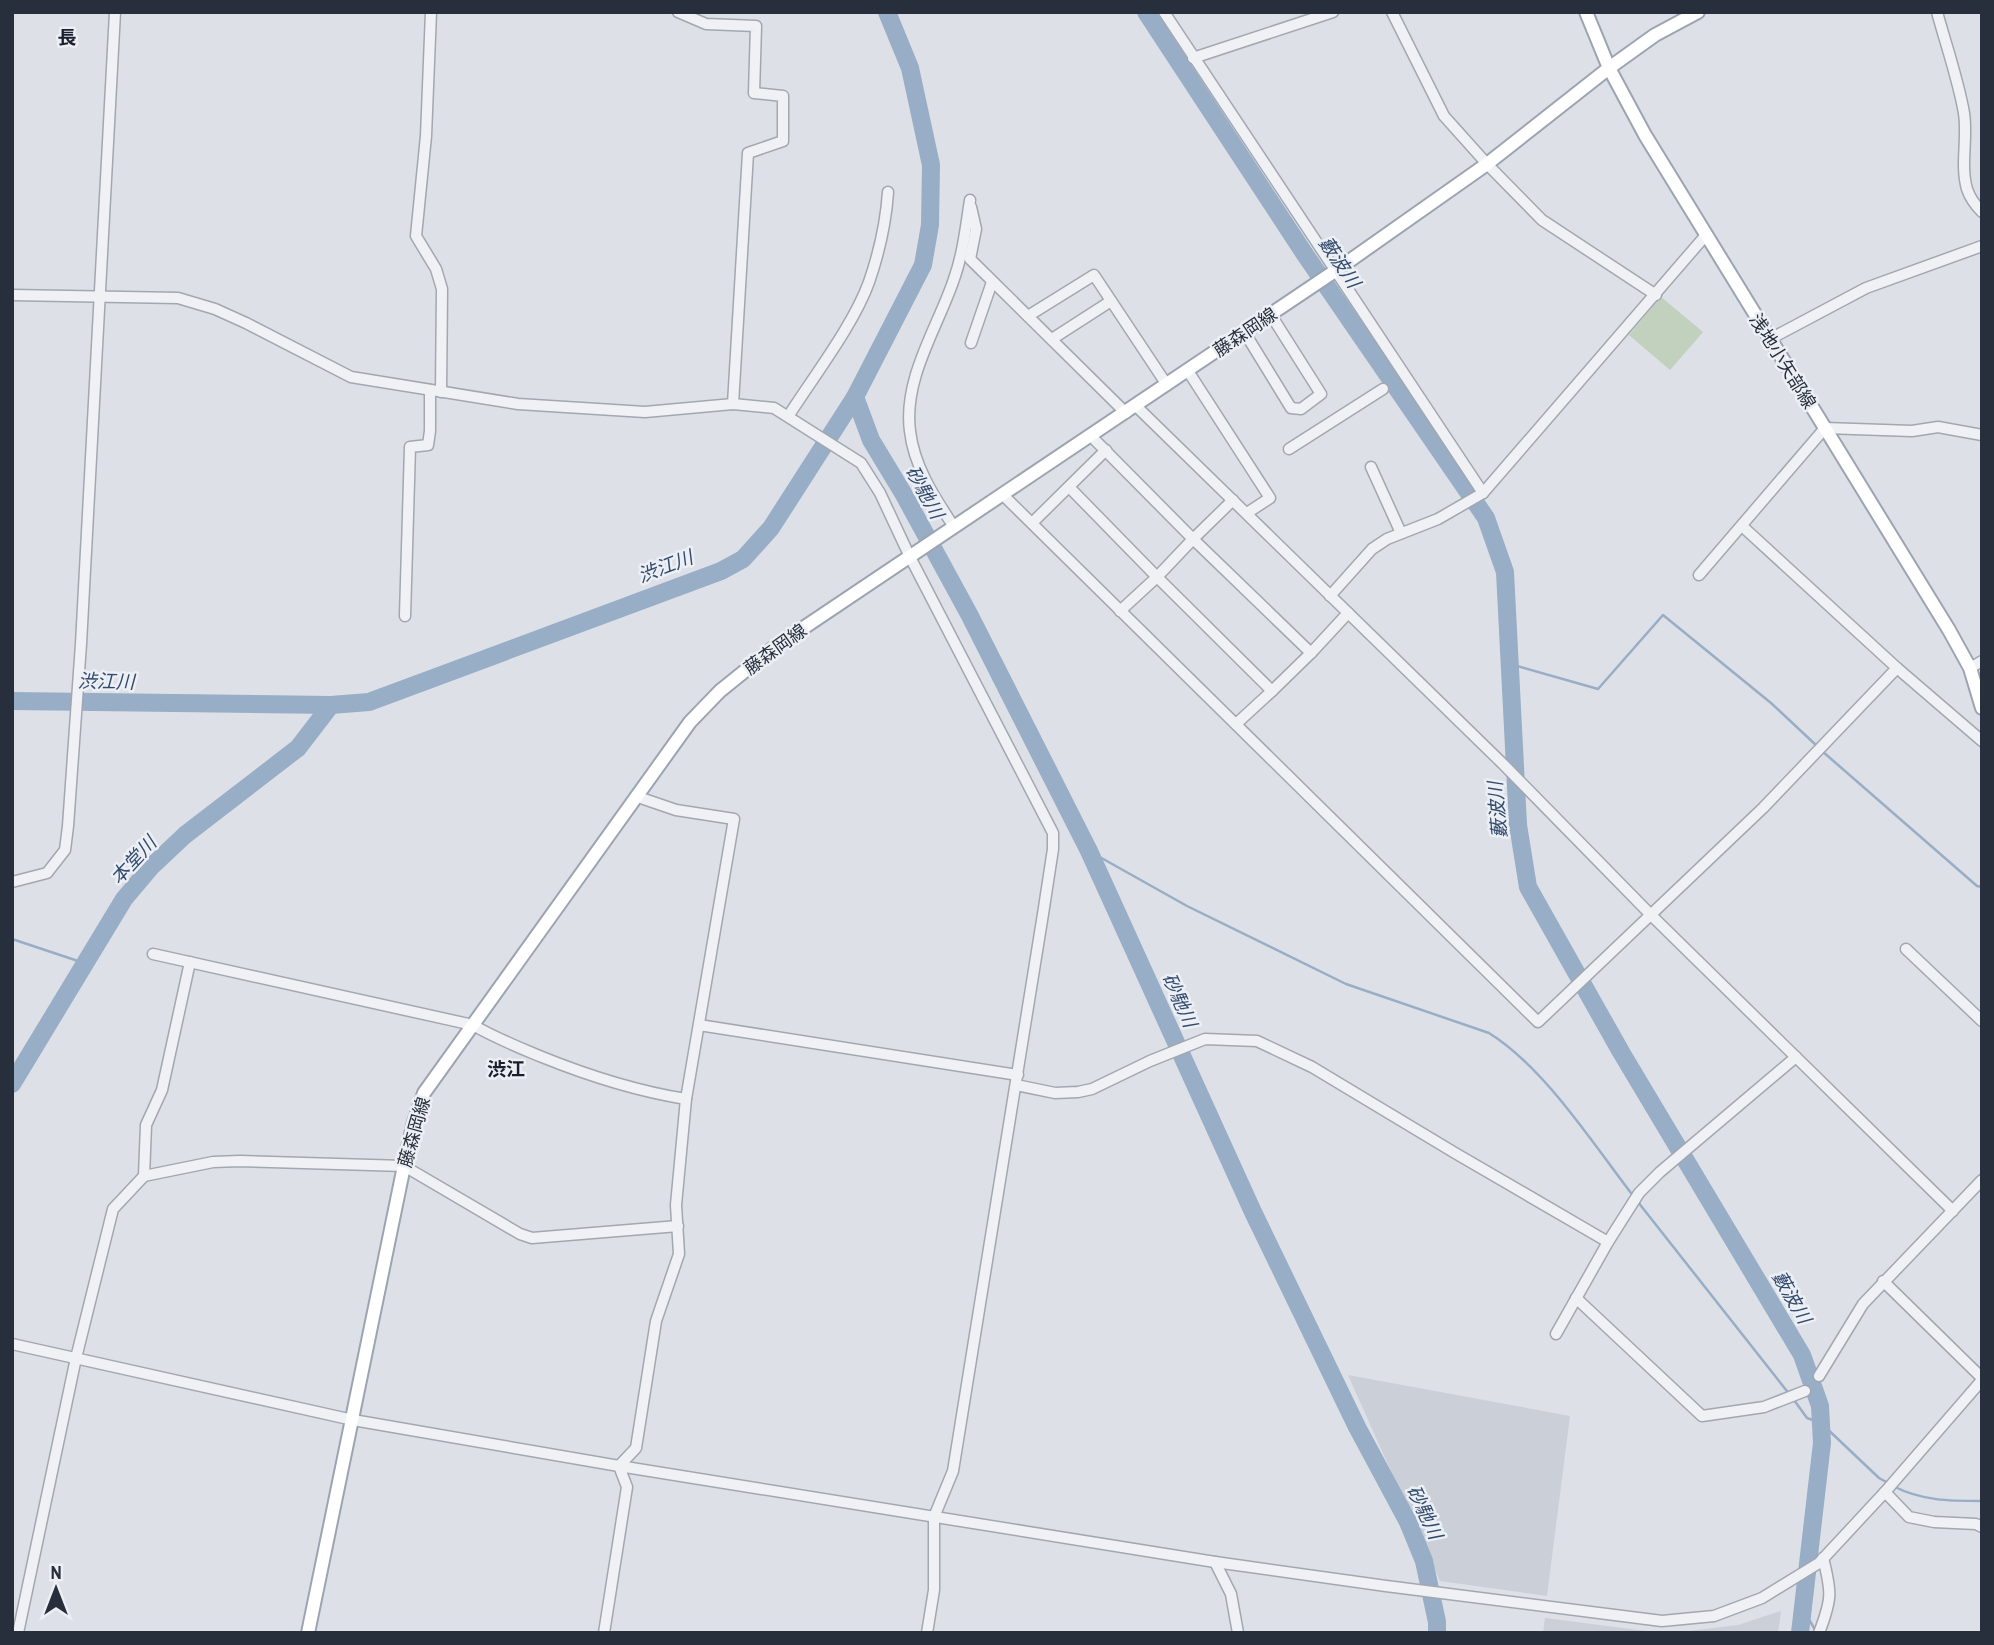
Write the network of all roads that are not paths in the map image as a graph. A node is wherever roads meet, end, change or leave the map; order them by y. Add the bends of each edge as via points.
1 (115, 12) edge
2 (431, 12) edge
3 (678, 12) edge
4 (1164, 12) edge
5 (1333, 12) edge
6 (1392, 12) edge
7 (1586, 12) edge
8 (1698, 12) edge
9 (1937, 12) edge
10 (1193, 58) junction
11 (1609, 68) junction
12 (1487, 164) junction
13 (888, 192) dead end
14 (1982, 212) edge
15 (1706, 235) junction
16 (1982, 246) edge
17 (1335, 271) junction
18 (992, 282) junction
19 (12, 295) edge
20 (1656, 295) junction
21 (99, 298) junction
22 (1111, 300) junction
23 (1271, 315) junction
24 (1028, 316) junction
25 (1245, 333) junction
26 (1052, 339) junction
27 (1770, 339) junction
28 (971, 343) dead end
29 (1188, 371) junction
30 (1167, 386) junction
31 (1383, 389) dead end
32 (436, 391) junction
33 (733, 404) junction
34 (1131, 409) junction
35 (789, 415) junction
36 (1825, 428) junction
37 (1982, 435) edge
38 (1091, 436) junction
39 (1289, 449) dead end
40 (1106, 450) junction
41 (1371, 467) dead end
42 (1069, 487) junction
43 (1483, 493) junction
44 (1002, 494) junction
45 (1233, 500) junction
46 (1247, 513) junction
47 (1032, 523) junction
48 (1742, 526) junction
49 (954, 527) junction
50 (1401, 533) junction
51 (1193, 539) junction
52 (911, 557) junction
53 (1699, 575) dead end
54 (1157, 577) junction
55 (1330, 596) junction
56 (1120, 611) junction
57 (1348, 613) junction
58 (405, 616) dead end
59 (1311, 653) junction
60 (1982, 662) edge
61 (1897, 668) junction
62 (1969, 668) junction
63 (1272, 691) junction
64 (1982, 708) edge
65 (1236, 724) junction
66 (1982, 741) edge
67 (638, 797) junction
68 (12, 882) edge
69 (1651, 915) junction
70 (1906, 949) dead end
71 (153, 954) dead end
72 (190, 962) junction
73 (1982, 1021) edge
74 (473, 1025) junction
75 (699, 1025) junction
76 (1796, 1058) junction
77 (1017, 1080) junction
78 (687, 1099) junction
79 (404, 1166) junction
80 (144, 1177) junction
81 (1982, 1180) edge
82 (1953, 1211) junction
83 (678, 1226) junction
84 (1608, 1242) junction
85 (1883, 1281) junction
86 (1576, 1298) junction
87 (1556, 1334) dead end
88 (12, 1344) edge
89 (76, 1359) junction
90 (1819, 1376) dead end
91 (1982, 1379) edge
92 (1805, 1391) dead end
93 (353, 1420) junction
94 (619, 1466) junction
95 (1885, 1492) junction
96 (934, 1517) junction
97 (1982, 1527) edge
98 (1821, 1561) junction
99 (1215, 1562) junction
100 (18, 1633) edge
101 (308, 1633) edge
102 (604, 1633) edge
103 (927, 1633) edge
104 (1238, 1633) edge
105 (1819, 1633) edge

1 - 21 street
2 - 32 street via 416,236 442,289
3 - 33 street via 706,24 756,26 754,93 783,96 783,141 748,153
4 - 10 street
5 - 10 street
6 - 12 street via 1444,116
7 - 11 main road, 浅地小矢部線
8 - 11 main road, 藤森岡線
9 - 14 street via 1964,112 1967,190
10 - 17 street
11 - 12 main road, 藤森岡線
11 - 15 main road, 浅地小矢部線
12 - 17 main road, 藤森岡線
12 - 20 street via 1542,220
13 - 35 street via 869,283
15 - 20 street
15 - 27 main road, 浅地小矢部線
16 - 27 street via 1866,288
17 - 23 main road, 藤森岡線
17 - 43 street
18 - 24 street
18 - 28 street
18 - 49 street via 970,259 976,229 970,200 955,278 911,396 909,430 917,461
19 - 21 street
20 - 43 street
21 - 32 street via 178,298 246,323 351,377
21 - 68 street via 65,850 47,873
22 - 24 street via 1094,275
22 - 26 street
22 - 30 street
23 - 25 main road, 藤森岡線
23 - 25 street via 1321,394 1301,408 1291,408
24 - 26 street
25 - 29 main road, 藤森岡線
26 - 34 street
27 - 36 main road, 浅地小矢部線
29 - 30 main road, 藤森岡線
29 - 46 street via 1270,498
30 - 34 main road, 藤森岡線
31 - 39 street
32 - 33 street via 517,404 645,412
32 - 58 street via 428,444 410,447
33 - 35 street via 774,408
34 - 38 main road, 藤森岡線
34 - 45 street
35 - 52 street via 861,463
36 - 37 street via 1912,431 1938,427
36 - 48 street
36 - 62 main road, 浅地小矢部線
38 - 40 street
38 - 44 main road, 藤森岡線
40 - 42 street
40 - 51 street
41 - 50 street
42 - 47 street
42 - 54 street
43 - 50 street
44 - 47 street
44 - 49 main road, 藤森岡線
45 - 46 street
45 - 51 street
46 - 55 street
47 - 56 street
48 - 53 street
48 - 61 street
49 - 52 main road, 藤森岡線
50 - 55 street via 1372,549
51 - 54 street
51 - 59 street
52 - 67 main road, 藤森岡線 via 772,649 720,691 690,722
52 - 77 street via 1053,833
54 - 56 street
54 - 63 street
55 - 57 street
56 - 65 street
57 - 59 street
57 - 69 street
59 - 63 street
60 - 62 street
61 - 66 street
61 - 69 street via 1763,808
62 - 64 main road, 浅地小矢部線
63 - 65 street
65 - 69 street via 1538,1022
67 - 74 main road, 藤森岡線
67 - 75 street via 676,810 734,819
69 - 76 street
70 - 73 street
71 - 72 street
72 - 74 street
72 - 80 street via 162,1090 146,1125
74 - 78 street via 588,1075 643,1092
74 - 79 main road, 藤森岡線 via 424,1093
75 - 77 street
75 - 78 street
76 - 82 street
76 - 84 street via 1639,1193
77 - 84 street via 1055,1093 1078,1092 1205,1039 1257,1041 1312,1067
77 - 96 street via 954,1471
78 - 83 street
79 - 80 street via 213,1162
79 - 83 street via 532,1238
79 - 93 main road, 藤森岡線
80 - 89 street via 111,1214
81 - 82 street
82 - 85 street
83 - 94 street via 679,1254 656,1321 636,1448
84 - 86 street
85 - 90 street via 1863,1304
85 - 91 street
86 - 87 street
86 - 92 street via 1702,1416 1764,1407
88 - 89 street
89 - 93 street
89 - 100 street
91 - 95 street
93 - 94 street
93 - 101 main road, 藤森岡線
94 - 96 street
94 - 102 street via 627,1487
95 - 97 street via 1909,1517
95 - 98 street
96 - 99 street
96 - 103 street via 934,1590
98 - 99 street via 1762,1598 1714,1616 1662,1621
98 - 105 street via 1831,1591
99 - 104 street via 1231,1594

